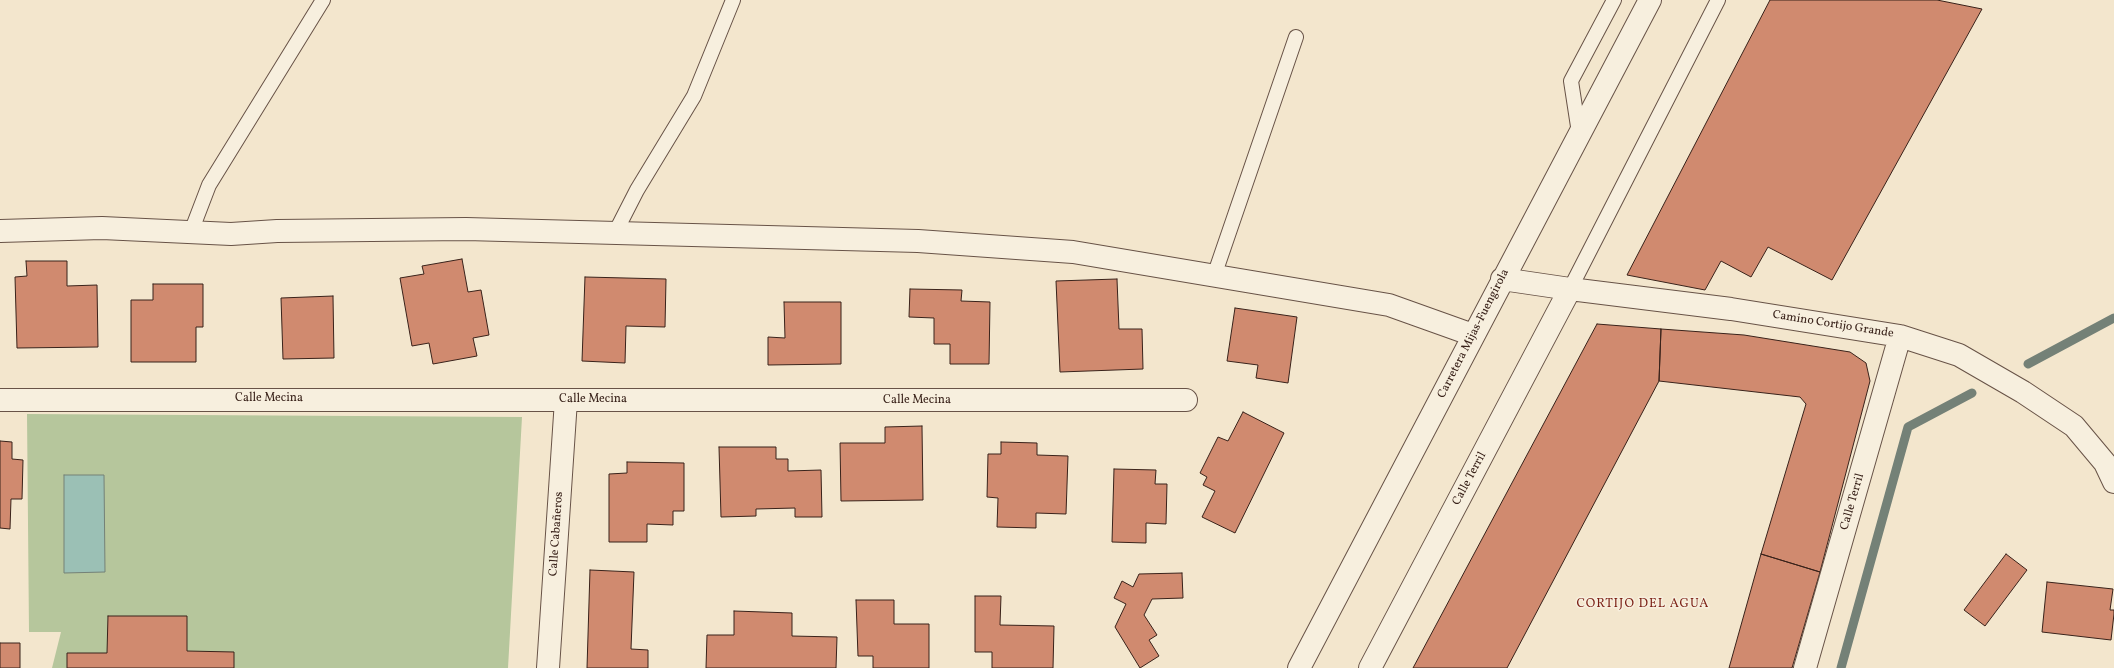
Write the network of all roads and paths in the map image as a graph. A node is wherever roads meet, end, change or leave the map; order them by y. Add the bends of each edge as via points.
1 (323, 0) edge
2 (733, 0) edge
3 (1614, 0) edge
4 (1650, 0) edge
5 (1718, 0) edge
6 (1296, 37) dead end
7 (1579, 133) junction
8 (0, 231) edge
9 (191, 232) junction
10 (615, 233) junction
11 (1214, 276) junction
12 (1502, 279) junction
13 (1570, 290) junction
14 (1473, 335) junction
15 (1900, 336) junction
16 (0, 400) edge
17 (566, 400) junction
18 (1186, 400) dead end
19 (2114, 482) edge
20 (548, 668) edge
21 (1299, 668) edge
22 (1370, 668) edge
23 (1805, 668) edge

1 - 9 lane via 209,185
2 - 10 lane via 694,96 637,190
3 - 7 lane via 1571,82
4 - 7 street, Carretera Mijas-Fuengirola
5 - 13 lane
6 - 11 lane
7 - 12 street, Carretera Mijas-Fuengirola
8 - 9 street via 102,228
9 - 10 street via 231,234 394,228
10 - 11 street via 934,242 1073,252
11 - 14 street via 1389,305
12 - 13 street, Camino Cortijo Grande
12 - 14 street, Carretera Mijas-Fuengirola
13 - 15 street, Camino Cortijo Grande via 1731,309
13 - 22 street, Calle Terril
14 - 21 street, Carretera Mijas-Fuengirola
15 - 19 street, Camino Cortijo Grande via 1959,355 2023,392 2074,426 2105,463
15 - 23 street, Calle Terril
16 - 17 street, Calle Mecina
17 - 18 street, Calle Mecina
17 - 20 street, Calle Cabañeros

